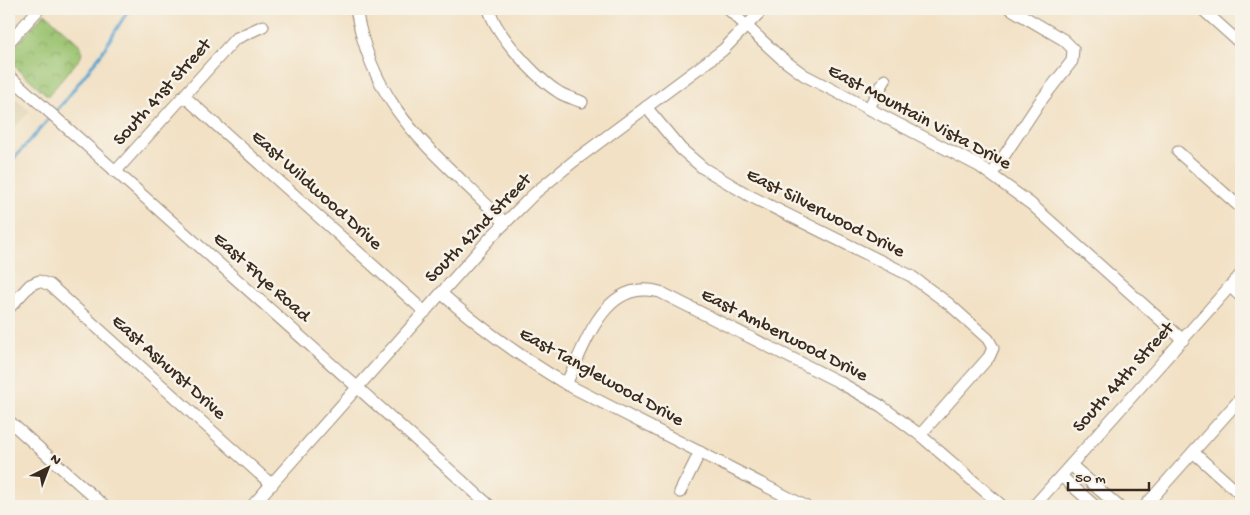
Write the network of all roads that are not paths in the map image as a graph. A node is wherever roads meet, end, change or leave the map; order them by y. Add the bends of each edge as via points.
1 (38, 9) edge
2 (356, 9) edge
3 (489, 9) edge
4 (728, 9) edge
5 (763, 9) edge
6 (1011, 9) edge
7 (1202, 9) edge
8 (263, 26) dead end
9 (747, 27) junction
10 (9, 42) edge
11 (1241, 44) edge
12 (9, 76) edge
13 (885, 80) dead end
14 (184, 96) junction
15 (582, 102) dead end
16 (646, 107) junction
17 (868, 109) junction
18 (1178, 152) dead end
19 (115, 172) junction
20 (992, 174) junction
21 (1241, 208) edge
22 (505, 223) junction
23 (1241, 274) edge
24 (1230, 286) junction
25 (441, 293) junction
26 (1241, 296) edge
27 (9, 308) edge
28 (425, 312) junction
29 (1183, 340) junction
30 (566, 384) junction
31 (357, 388) junction
32 (1241, 398) edge
33 (9, 421) edge
34 (920, 435) junction
35 (700, 452) junction
36 (1193, 452) junction
37 (1071, 465) junction
38 (1061, 476) junction
39 (272, 485) junction
40 (680, 492) dead end
41 (1103, 493) junction
42 (1241, 495) edge
43 (104, 506) edge
44 (252, 506) edge
45 (490, 506) edge
46 (806, 506) edge
47 (1002, 506) edge
48 (1034, 506) edge
49 (1094, 506) edge
50 (1118, 506) edge
51 (1145, 506) edge

1 - 10 street
2 - 22 street via 374,74 399,115
3 - 15 street via 501,34 514,50 560,93
4 - 9 street, East Mountain Vista Drive
5 - 9 street, South 42nd Street
6 - 20 street via 1064,40 1073,49 1072,61 1039,103
7 - 11 street
8 - 14 street, South 41st Street via 235,39
9 - 16 street, South 42nd Street via 723,50
9 - 17 street, East Mountain Vista Drive via 798,72
12 - 19 street, East Frye Road
13 - 17 street
14 - 19 street, South 41st Street
14 - 28 street, East Wildwood Drive
16 - 22 street, South 42nd Street via 558,174
16 - 34 street, East Silverwood Drive via 681,149 703,168 750,196 911,276 988,339 993,348 989,357
17 - 20 street, East Mountain Vista Drive
18 - 21 street
19 - 31 street, East Frye Road
20 - 29 street, East Mountain Vista Drive via 1031,204
22 - 25 street, South 42nd Street
23 - 24 street, South 44th Street
24 - 26 street
24 - 29 street, South 44th Street
25 - 28 street, South 42nd Street
25 - 30 street, East Tanglewood Drive via 494,338
27 - 39 street, East Ashurst Drive via 30,285 39,280 50,285
28 - 31 street, South 42nd Street
29 - 37 street, South 44th Street
30 - 34 street, East Amberwood Drive via 609,304 633,290 647,289 668,296 839,382 881,406
30 - 35 street, East Tanglewood Drive
31 - 39 street, South 42nd Street
31 - 45 street, East Frye Road
32 - 36 street
33 - 43 street
34 - 47 street, East Amberwood Drive
35 - 40 street
35 - 46 street, East Tanglewood Drive
36 - 42 street
36 - 51 street
37 - 38 street, South 44th Street
37 - 41 street
38 - 48 street, South 44th Street
38 - 49 street
39 - 44 street, South 42nd Street
41 - 49 street
41 - 50 street

